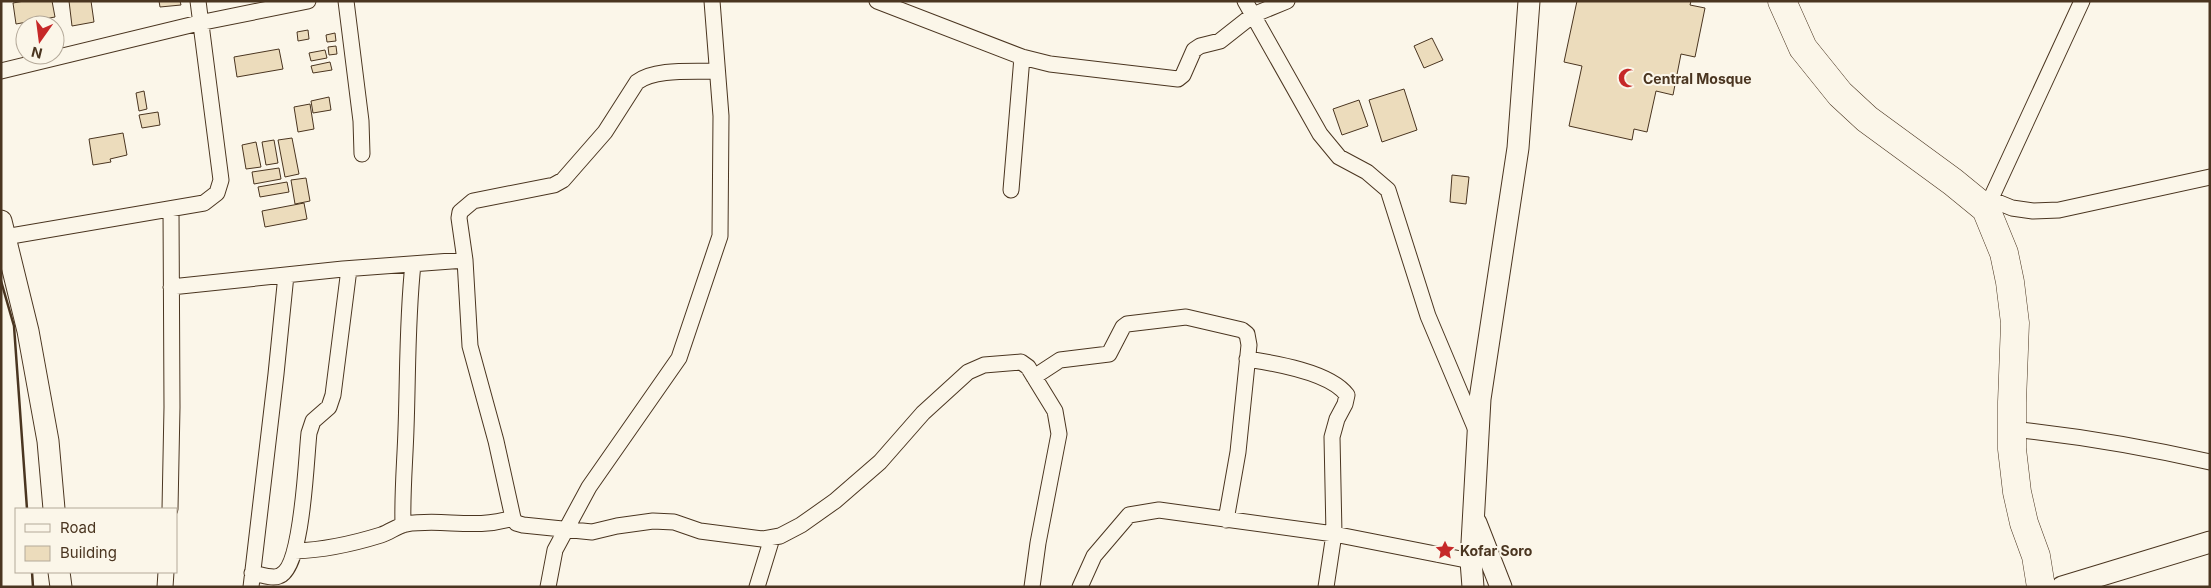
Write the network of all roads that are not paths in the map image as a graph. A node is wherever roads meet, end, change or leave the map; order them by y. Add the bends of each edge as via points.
1 (198, 1) edge
2 (308, 1) edge
3 (346, 1) edge
4 (712, 1) edge
5 (877, 1) edge
6 (1244, 1) edge
7 (1287, 1) edge
8 (1529, 1) edge
9 (1782, 1) edge
10 (2082, 1) edge
11 (1254, 14) junction
12 (199, 23) junction
13 (1022, 57) junction
14 (1, 71) edge
15 (717, 71) junction
16 (362, 154) dead end
17 (2210, 177) edge
18 (1011, 190) dead end
19 (1988, 204) junction
20 (171, 209) junction
21 (3, 229) edge
22 (466, 260) junction
23 (414, 264) junction
24 (349, 269) junction
25 (286, 275) junction
26 (171, 287) junction
27 (1248, 359) junction
28 (1034, 377) junction
29 (2012, 429) junction
30 (1478, 434) junction
31 (2210, 462) edge
32 (54, 508) edge
33 (170, 508) edge
34 (513, 518) junction
35 (1474, 518) junction
36 (1226, 520) junction
37 (403, 525) junction
38 (566, 529) junction
39 (1334, 534) junction
40 (772, 538) junction
41 (2210, 542) edge
42 (295, 551) junction
43 (1471, 561) junction
44 (59, 573) edge
45 (166, 573) edge
46 (251, 580) edge
47 (61, 587) edge
48 (165, 587) edge
49 (548, 587) edge
50 (758, 587) edge
51 (1032, 587) edge
52 (1080, 587) edge
53 (1326, 587) edge
54 (1473, 587) edge
55 (1501, 587) edge
56 (2041, 587) edge
57 (2062, 587) edge

1 - 12 street
2 - 12 street
3 - 16 street
4 - 15 street
5 - 13 street
6 - 11 street
7 - 11 street
8 - 30 main road via 1518,148 1480,400
9 - 19 highway via 1803,48 1840,94 1867,119
10 - 19 street
11 - 13 street via 1220,41 1194,50 1178,79 1050,64
11 - 30 street via 1320,134 1339,157 1366,172 1388,190 1428,316
12 - 14 street
12 - 20 street via 222,180 217,193 204,203
13 - 18 street
15 - 22 street via 644,76 605,132 563,180 554,185 473,201 465,206 459,218
15 - 38 street via 721,116 720,236 679,358 589,487
17 - 19 street via 2059,210 2033,211
19 - 29 highway via 2004,253 2015,323
20 - 21 street
20 - 26 street
21 - 32 main road via 28,331 48,441
22 - 23 street
22 - 34 street via 470,346
23 - 24 street
23 - 37 street via 407,346
24 - 25 street
24 - 42 street via 333,395 329,407 313,421 309,433 302,515
25 - 26 street
25 - 46 street
26 - 33 street
27 - 28 street via 1247,334 1242,330 1186,317 1128,324 1108,354 1060,360
27 - 36 street via 1238,452
27 - 39 street via 1287,366 1319,377 1347,395 1332,437
28 - 40 street via 1021,362 984,365 968,372 923,413 880,462 836,501 801,525
28 - 51 street via 1055,411 1059,434
29 - 31 street via 2092,438
29 - 56 highway via 2017,492 2036,556
30 - 35 main road
34 - 37 street via 495,524 422,522
34 - 38 street via 523,525
35 - 43 main road
35 - 55 main road
36 - 39 street
36 - 52 street via 1159,510 1129,515 1094,556
37 - 42 street via 354,543 321,550
38 - 40 street via 592,532 653,521 674,522 700,531
38 - 49 street via 555,550
39 - 43 street
39 - 53 street
40 - 50 street
41 - 57 main road
42 - 46 street via 291,562 278,576
43 - 54 main road
44 - 47 main road
45 - 48 street

